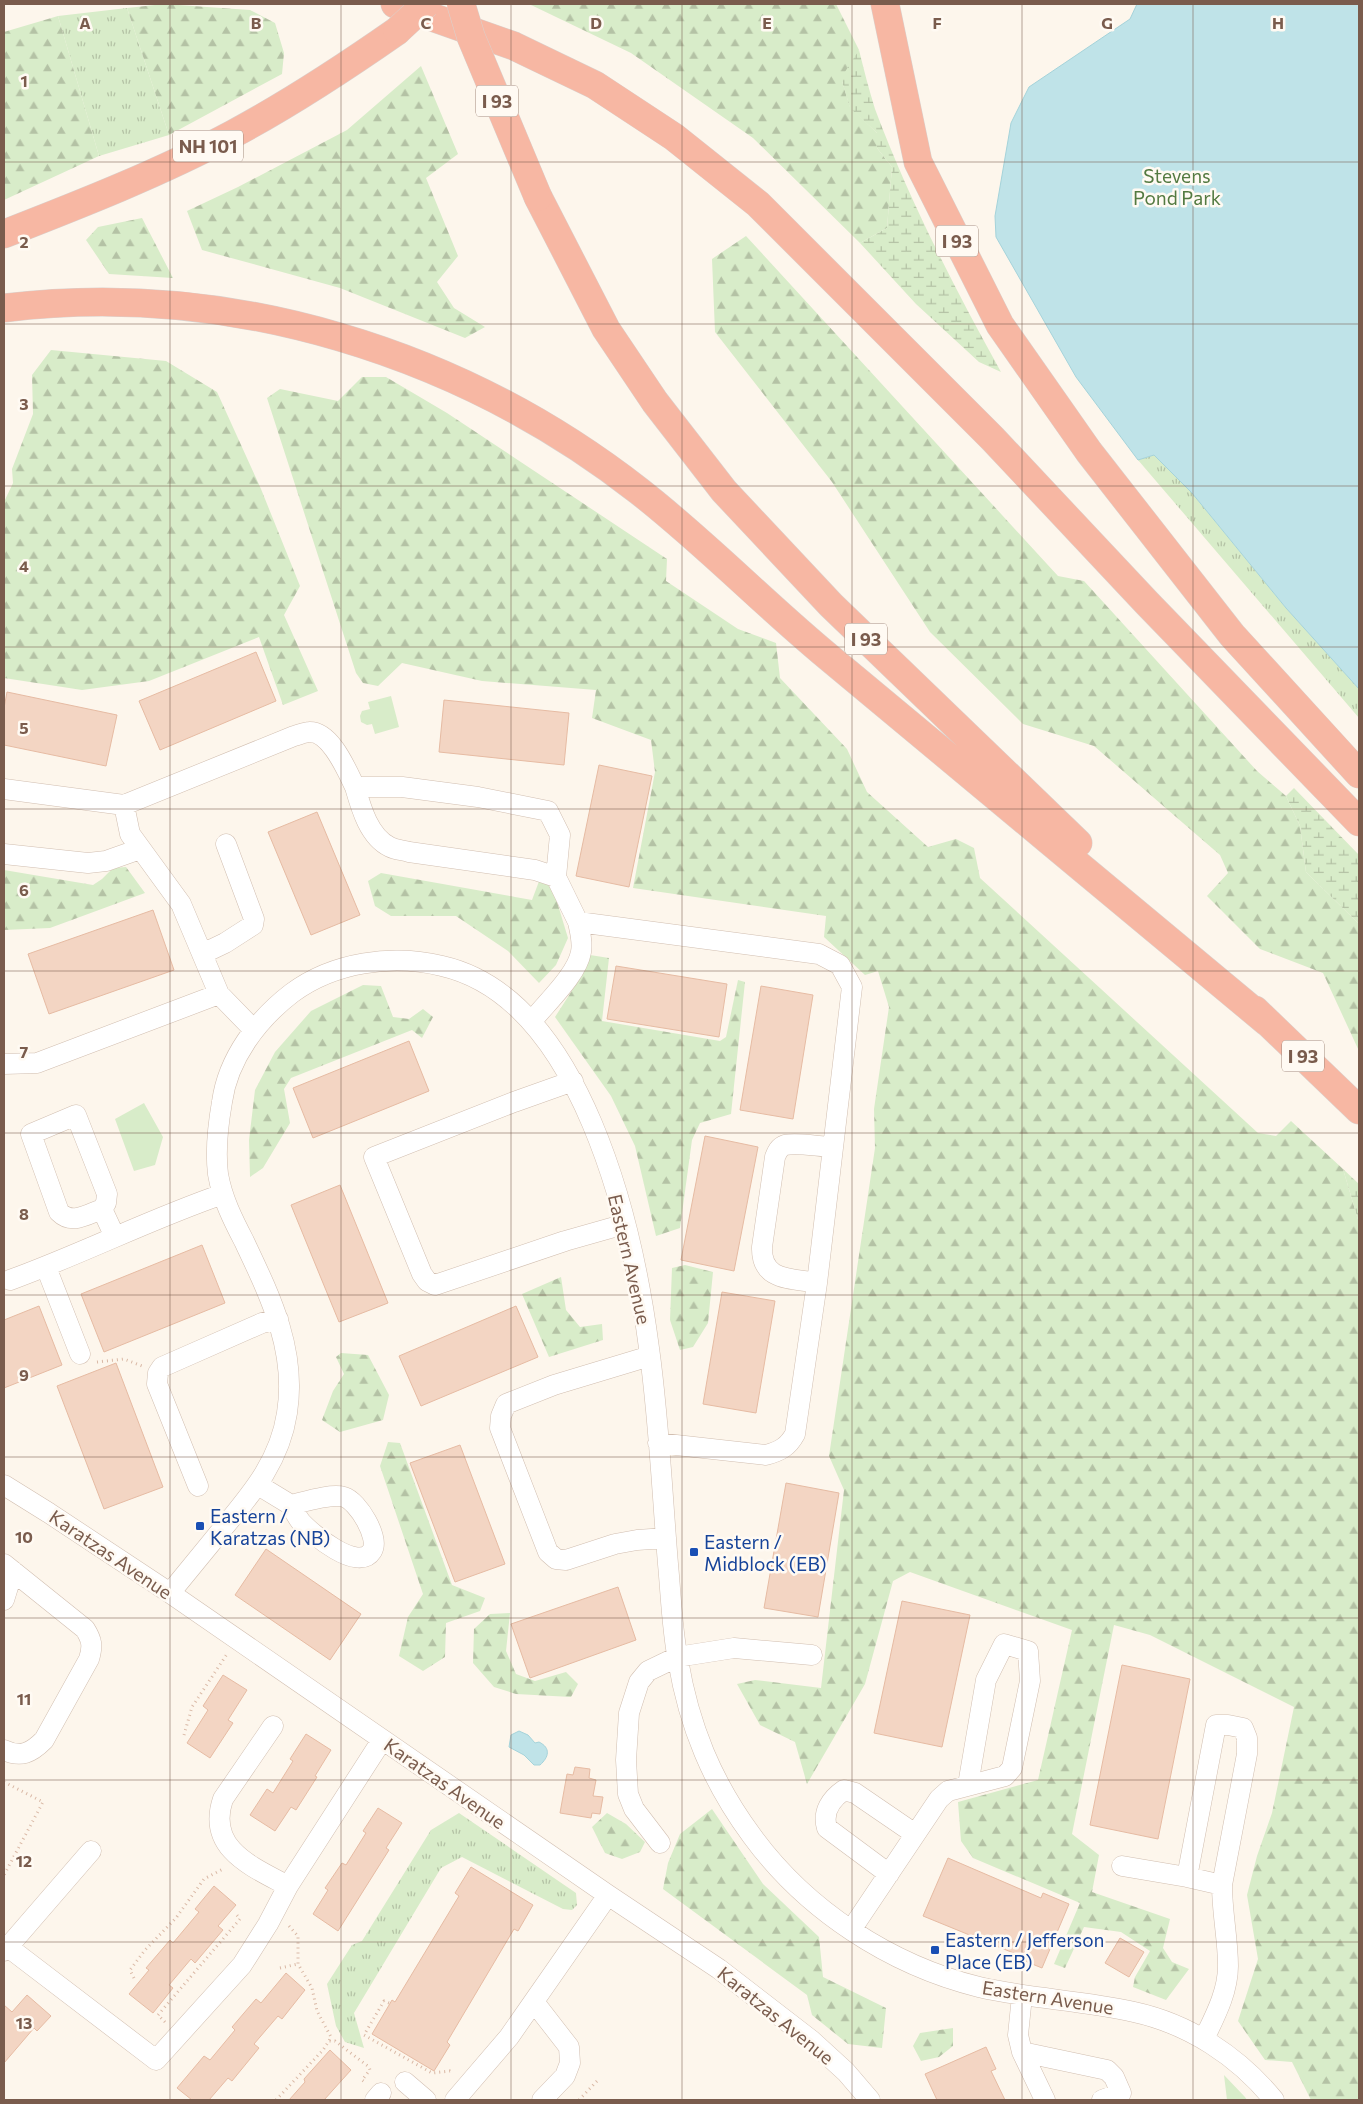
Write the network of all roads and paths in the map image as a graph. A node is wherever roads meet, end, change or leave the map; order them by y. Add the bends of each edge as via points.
1 (395, 4) edge
2 (426, 4) edge
3 (461, 4) edge
4 (885, 4) edge
5 (4, 234) edge
6 (4, 308) edge
7 (1359, 774) edge
8 (355, 787) junction
9 (4, 789) edge
10 (124, 805) junction
11 (1359, 822) edge
12 (226, 844) dead end
13 (140, 849) junction
14 (4, 854) edge
15 (556, 876) junction
16 (578, 922) junction
17 (202, 954) junction
18 (219, 994) junction
19 (532, 1022) junction
20 (1267, 1022) junction
21 (254, 1030) junction
22 (4, 1064) edge
23 (573, 1081) junction
24 (1359, 1110) edge
25 (833, 1147) junction
26 (223, 1194) junction
27 (102, 1209) junction
28 (625, 1224) junction
29 (115, 1237) junction
30 (46, 1267) junction
31 (10, 1280) dead end
32 (817, 1283) junction
33 (278, 1319) junction
34 (80, 1354) joint
35 (650, 1356) junction
36 (158, 1373) junction
37 (658, 1443) junction
38 (4, 1485) edge
39 (258, 1485) junction
40 (198, 1486) dead end
41 (291, 1505) dead end
42 (666, 1538) junction
43 (8, 1567) edge
44 (170, 1593) junction
45 (4, 1600) edge
46 (229, 1651) dead end
47 (812, 1655) dead end
48 (677, 1657) junction
49 (273, 1726) dead end
50 (184, 1735) dead end
51 (382, 1740) junction
52 (4, 1750) edge
53 (4, 1782) edge
54 (968, 1785) junction
55 (915, 1834) junction
56 (660, 1843) dead end
57 (91, 1851) dead end
58 (242, 1860) junction
59 (1122, 1866) dead end
60 (889, 1874) junction
61 (4, 1875) edge
62 (1187, 1878) junction
63 (1222, 1885) junction
64 (288, 1886) junction
65 (608, 1895) junction
66 (275, 1911) junction
67 (236, 1914) dead end
68 (851, 1930) junction
69 (6, 1949) edge
70 (298, 1964) junction
71 (280, 1968) dead end
72 (134, 1978) dead end
73 (1022, 1996) junction
74 (534, 2002) junction
75 (388, 2003) dead end
76 (158, 2014) dead end
77 (1204, 2039) junction
78 (329, 2041) junction
79 (1022, 2052) junction
80 (432, 2073) dead end
81 (598, 2080) dead end
82 (405, 2082) dead end
83 (378, 2097) edge
84 (276, 2100) edge
85 (426, 2100) edge
86 (455, 2100) edge
87 (542, 2100) edge
88 (579, 2100) edge
89 (870, 2100) edge
90 (1045, 2100) edge
91 (1102, 2100) edge
92 (1274, 2100) edge

1 - 11 highway via 514,46 595,85 674,137 758,204 992,438
2 - 5 highway, NH 101, bridge via 397,31 299,96 232,134 155,171
3 - 20 highway, I 93, bridge via 471,37 538,197 606,328 656,402 724,491 838,612
4 - 7 highway, I 93 via 918,162 1000,325 1089,452 1232,635
6 - 20 highway via 98,302 188,306 277,320 373,347 448,376 529,417 640,492 710,551 797,632
8 - 10 street via 329,741 320,734 309,732
8 - 15 street via 365,817 377,837 390,847
8 - 15 street via 402,787 548,811 560,835
9 - 10 street
10 - 13 street via 130,834
12 - 17 street via 254,919 253,925 225,944
13 - 14 street via 106,861 88,862
13 - 17 street via 181,904
15 - 16 street
16 - 19 street via 581,953 576,966
16 - 25 street via 819,954 840,965 852,986
17 - 18 street
18 - 21 street
18 - 22 street via 37,1063
19 - 21 street, Eastern Avenue via 514,1003 474,976 430,963 398,960 358,965 323,975 285,998
19 - 23 street, Eastern Avenue
20 - 24 highway, I 93
21 - 26 street, Eastern Avenue via 224,1088 217,1131 218,1174
23 - 28 street, Eastern Avenue via 600,1145
23 - 28 street via 374,1157 422,1274 427,1282 435,1285 565,1240
25 - 32 street
25 - 32 street via 793,1145 779,1149 775,1157 762,1247 762,1261 768,1270 778,1276
26 - 29 street
26 - 33 street, Eastern Avenue
27 - 27 street via 72,1220 59,1212 31,1134 76,1115 106,1194
27 - 29 street
28 - 35 street, Eastern Avenue via 634,1256
29 - 30 street
30 - 31 street
30 - 34 street
32 - 37 street via 795,1434 790,1444 766,1455
33 - 36 street via 162,1367
33 - 39 street, Eastern Avenue via 289,1365 288,1411 276,1453
34 - 36 path via 85,1363 124,1359
35 - 37 street, Eastern Avenue
35 - 42 street via 554,1385 506,1404 500,1428 548,1552 556,1559 566,1560 615,1544
36 - 40 street via 158,1384
37 - 42 street, Eastern Avenue
38 - 44 street, Karatzas Avenue
39 - 41 street
39 - 44 street, Eastern Avenue
42 - 48 street, Eastern Avenue
43 - 45 street
43 - 52 street via 85,1629 93,1647 44,1740 24,1755
44 - 51 street, Karatzas Avenue
46 - 50 path via 192,1707
47 - 48 street via 734,1648
48 - 56 street via 648,1671 639,1682 629,1713 628,1794 634,1809
48 - 68 street, Eastern Avenue via 697,1735 720,1790 756,1843 778,1867 826,1912
49 - 58 street via 223,1799 219,1811 224,1838
51 - 64 street
51 - 65 street, Karatzas Avenue
53 - 61 path via 44,1802
54 - 54 street via 1005,1776 1012,1768 1030,1682 1028,1651 1004,1644 986,1680
54 - 55 street via 948,1791 939,1799
55 - 60 street
55 - 60 street via 855,1793 844,1790 834,1796 826,1812 827,1828
57 - 69 street
58 - 64 street
58 - 72 path via 204,1879 176,1918 130,1970
59 - 62 street
60 - 68 street
62 - 63 street
62 - 63 street via 1216,1725 1228,1724 1243,1728 1247,1754
63 - 77 street via 1228,1966 1226,1987
64 - 66 street
65 - 74 street
65 - 89 street, Karatzas Avenue via 773,2009 846,2072
66 - 69 street via 242,1965 156,2060
66 - 70 path via 298,1936
67 - 76 path via 240,1919
68 - 73 street, Eastern Avenue via 922,1968 973,1985
70 - 71 path
70 - 78 path via 312,1988 317,2011 331,2037
73 - 77 street, Eastern Avenue via 1138,2012
73 - 79 street via 1018,2035
74 - 86 street via 509,2037
74 - 87 street via 568,2047 570,2063 564,2076
75 - 80 path via 384,2001 364,2035
77 - 92 street, Eastern Avenue via 1249,2074
78 - 83 path via 335,2041 369,2067 362,2080
78 - 84 path
79 - 90 street
79 - 91 street via 1107,2070 1121,2093
81 - 88 path
82 - 85 street

